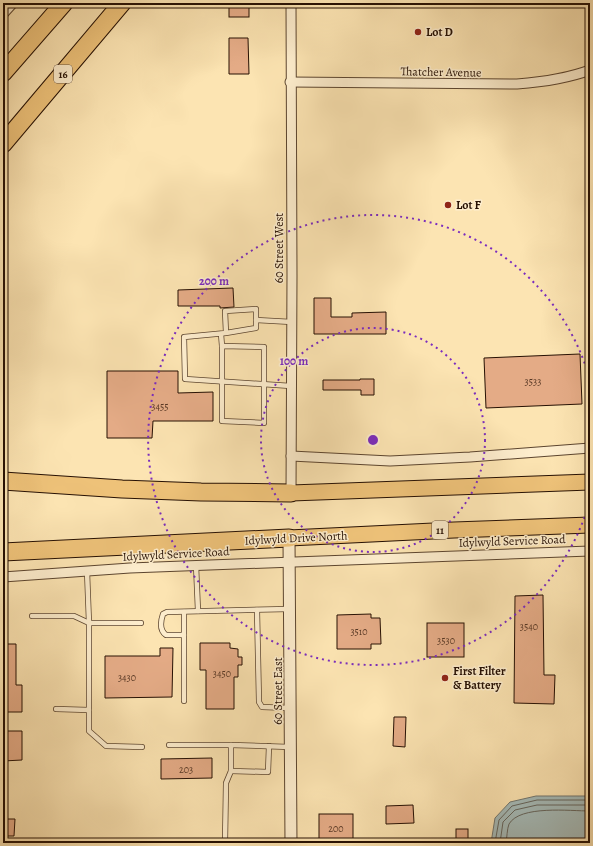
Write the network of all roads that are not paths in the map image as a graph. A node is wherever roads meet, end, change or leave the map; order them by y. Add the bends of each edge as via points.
1 (13, 3) edge
2 (64, 3) edge
3 (122, 3) edge
4 (291, 3) edge
5 (3, 14) edge
6 (590, 70) edge
7 (3, 74) edge
8 (290, 82) junction
9 (3, 144) edge
10 (256, 320) junction
11 (292, 322) junction
12 (224, 334) junction
13 (222, 346) junction
14 (222, 381) junction
15 (264, 384) junction
16 (291, 386) junction
17 (590, 448) edge
18 (291, 456) junction
19 (3, 481) edge
20 (588, 482) edge
21 (291, 492) junction
22 (590, 525) edge
23 (290, 538) junction
24 (590, 551) edge
25 (3, 552) edge
26 (290, 561) junction
27 (196, 565) junction
28 (87, 571) junction
29 (3, 577) edge
30 (290, 609) junction
31 (257, 610) junction
32 (198, 611) junction
33 (184, 612) junction
34 (32, 616) dead end
35 (140, 623) dead end
36 (89, 624) junction
37 (184, 635) junction
38 (184, 701) dead end
39 (291, 708) junction
40 (56, 709) dead end
41 (89, 710) junction
42 (231, 744) junction
43 (169, 745) dead end
44 (269, 746) junction
45 (142, 747) dead end
46 (291, 747) junction
47 (231, 771) junction
48 (225, 843) edge
49 (292, 843) edge

1 - 5 street
2 - 7 highway
3 - 9 highway, 16
4 - 8 street, 60 Street West
6 - 8 street, Thatcher Avenue via 548,82 517,84
8 - 11 street, 60 Street West
10 - 11 lane
10 - 12 lane via 256,328
10 - 12 lane via 256,309 225,311
11 - 16 street, 60 Street West
12 - 13 lane
12 - 14 lane via 184,337 185,378
13 - 14 lane
13 - 15 lane via 264,347
14 - 15 lane
14 - 15 lane via 222,421 264,423
15 - 16 lane
16 - 18 street, 60 Street West
17 - 18 street via 390,461
18 - 21 street, 60 Street West
19 - 21 highway via 122,489
20 - 21 highway
22 - 23 highway, Idylwyld Drive North / 11
23 - 25 highway, Idylwyld Drive North / 11
23 - 26 street, 60 Street East
24 - 26 street, Idylwyld Service Road
26 - 27 street, Idylwyld Service Road
26 - 30 street, 60 Street East
27 - 28 street, Idylwyld Service Road
27 - 32 lane
28 - 29 street, Idylwyld Service Road
28 - 36 lane
30 - 31 lane
30 - 39 street, 60 Street East
31 - 32 lane
31 - 39 lane via 259,702 262,707
32 - 33 lane
33 - 37 lane
33 - 37 lane via 167,612 161,618 163,633
34 - 36 lane via 74,616
35 - 36 lane
36 - 41 lane
37 - 38 lane
39 - 46 street, 60 Street East
40 - 41 lane
41 - 45 lane via 89,731 106,746
42 - 43 lane
42 - 44 lane
42 - 47 lane
44 - 46 lane
44 - 47 lane via 268,772
46 - 49 street, 60 Street East
47 - 48 lane via 226,783

